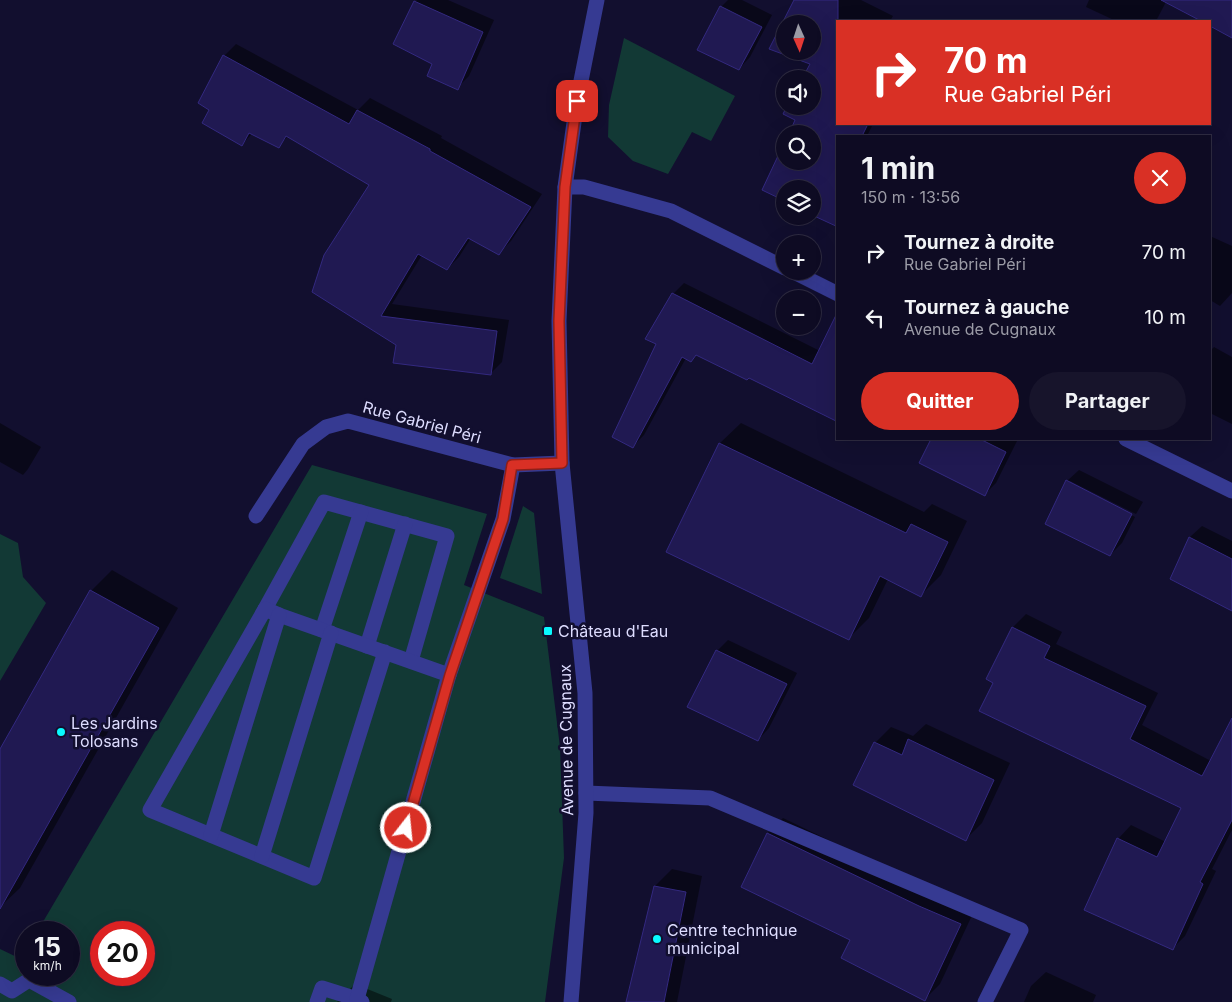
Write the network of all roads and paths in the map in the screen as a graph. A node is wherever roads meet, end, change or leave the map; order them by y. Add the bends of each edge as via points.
1 (597, 0) edge
2 (565, 187) junction
3 (776, 264) edge
4 (810, 280) edge
5 (836, 293) edge
6 (1128, 440) edge
7 (562, 463) junction
8 (512, 465) junction
9 (1232, 491) edge
10 (360, 512) junction
11 (256, 516) dead end
12 (405, 524) junction
13 (265, 609) junction
14 (279, 615) junction
15 (327, 632) junction
16 (367, 646) junction
17 (385, 652) junction
18 (411, 661) junction
19 (450, 675) junction
20 (586, 793) junction
21 (211, 835) junction
22 (262, 856) junction
23 (7, 992) edge
24 (360, 1001) edge
25 (69, 1002) edge
26 (317, 1002) edge
27 (571, 1002) edge
28 (985, 1002) edge

1 - 2 street, Avenue de Cugnaux via 577,101
2 - 3 street via 584,187 671,211
2 - 7 street, Avenue de Cugnaux via 559,321
4 - 5 street
6 - 9 street
7 - 8 street, Rue Gabriel Péri
7 - 20 street, Avenue de Cugnaux via 585,693
8 - 11 street, Rue Gabriel Péri via 348,420 326,427 303,444
8 - 19 street via 503,519
10 - 12 street
10 - 13 street via 324,502
10 - 15 street
12 - 16 street
12 - 18 street via 447,536
13 - 14 street
13 - 21 street via 150,810
14 - 15 street
14 - 21 street
15 - 16 street
15 - 22 street
16 - 17 street
17 - 18 street
17 - 22 street via 314,878
18 - 19 street
19 - 24 street
20 - 27 street, Avenue de Cugnaux
20 - 28 street via 710,798 1021,930
21 - 22 street
23 - 25 street via 29,980
24 - 26 street via 322,988

